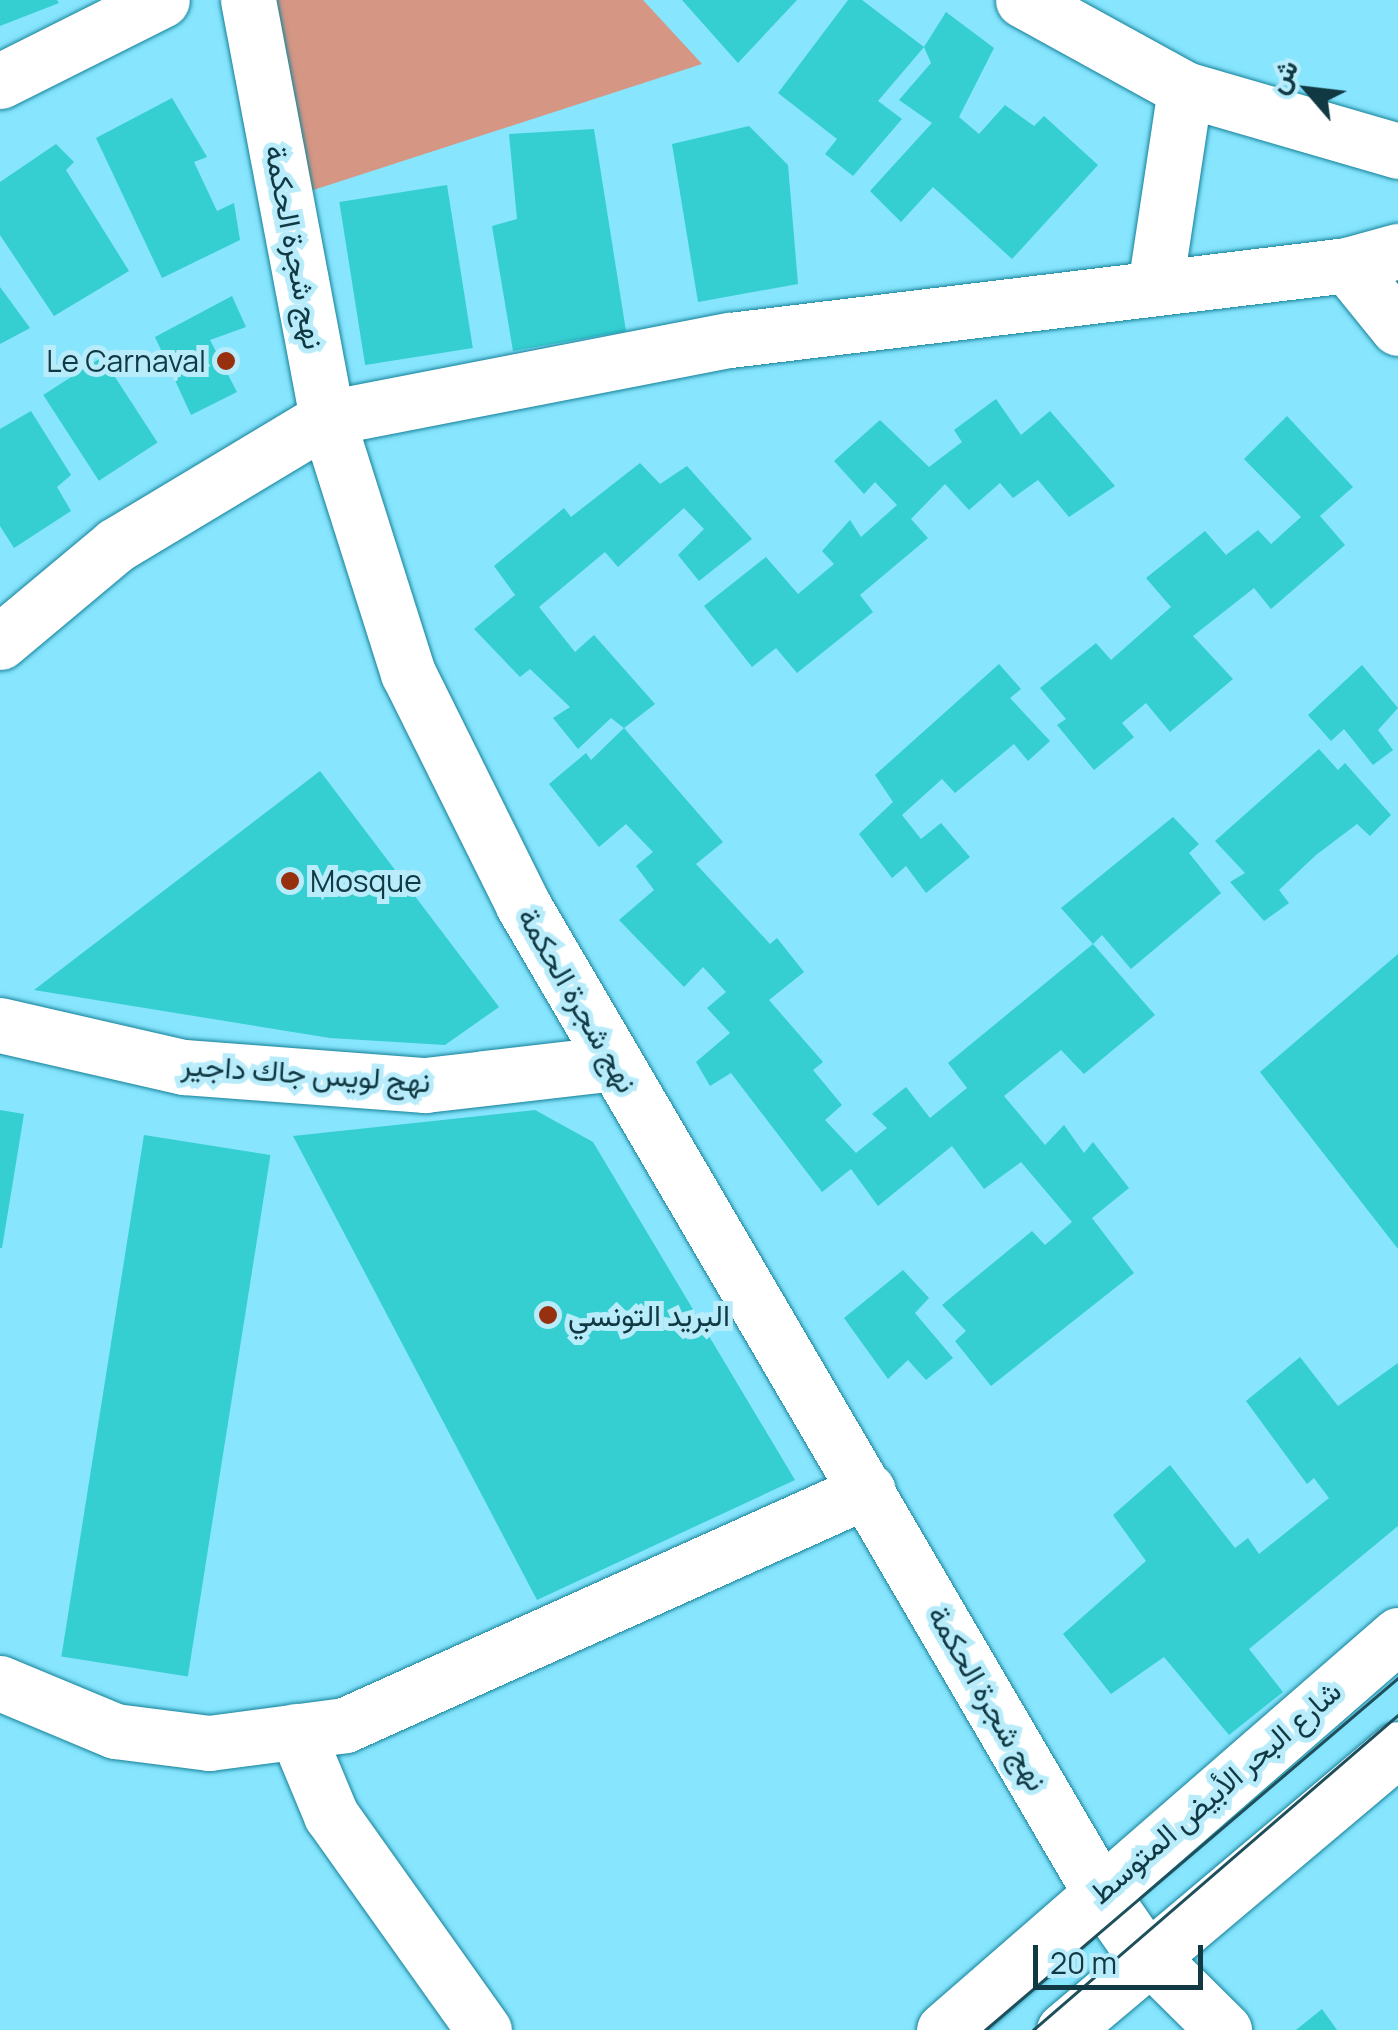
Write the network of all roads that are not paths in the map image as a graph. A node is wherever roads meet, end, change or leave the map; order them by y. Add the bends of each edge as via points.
1 (162, 0) edge
2 (248, 0) edge
3 (1024, 0) edge
4 (0, 81) edge
5 (1185, 88) junction
6 (1398, 152) edge
7 (1372, 258) edge
8 (1155, 287) junction
9 (1398, 328) edge
10 (327, 418) junction
11 (0, 642) edge
12 (0, 1025) edge
13 (614, 1063) junction
14 (868, 1490) junction
15 (1398, 1635) edge
16 (0, 1683) edge
17 (296, 1732) junction
18 (1398, 1749) edge
19 (1122, 1920) junction
20 (484, 2030) edge
21 (944, 2030) edge
22 (1064, 2030) edge
23 (1224, 2030) edge

1 - 4 street
2 - 10 street, نهج شجرة الحكمة
3 - 5 street
5 - 6 street
5 - 8 street
7 - 8 street
7 - 9 street
8 - 10 street via 730,340
10 - 11 street via 116,546
10 - 13 street, نهج شجرة الحكمة via 408,673 523,904
12 - 13 street, نهج لويس جاك داجير via 184,1067 425,1084
13 - 14 street, نهج شجرة الحكمة
14 - 17 street via 345,1725
14 - 19 street, نهج شجرة الحكمة
15 - 19 street, شارع البحر الأبيض المتوسط
16 - 17 street via 115,1731 209,1742
17 - 20 street via 332,1814
18 - 19 street, شارع البحر الأبيض المتوسط
19 - 21 street, شارع البحر الأبيض المتوسط
19 - 22 street, شارع البحر الأبيض المتوسط
19 - 23 street, نهج شجرة الحكمة

